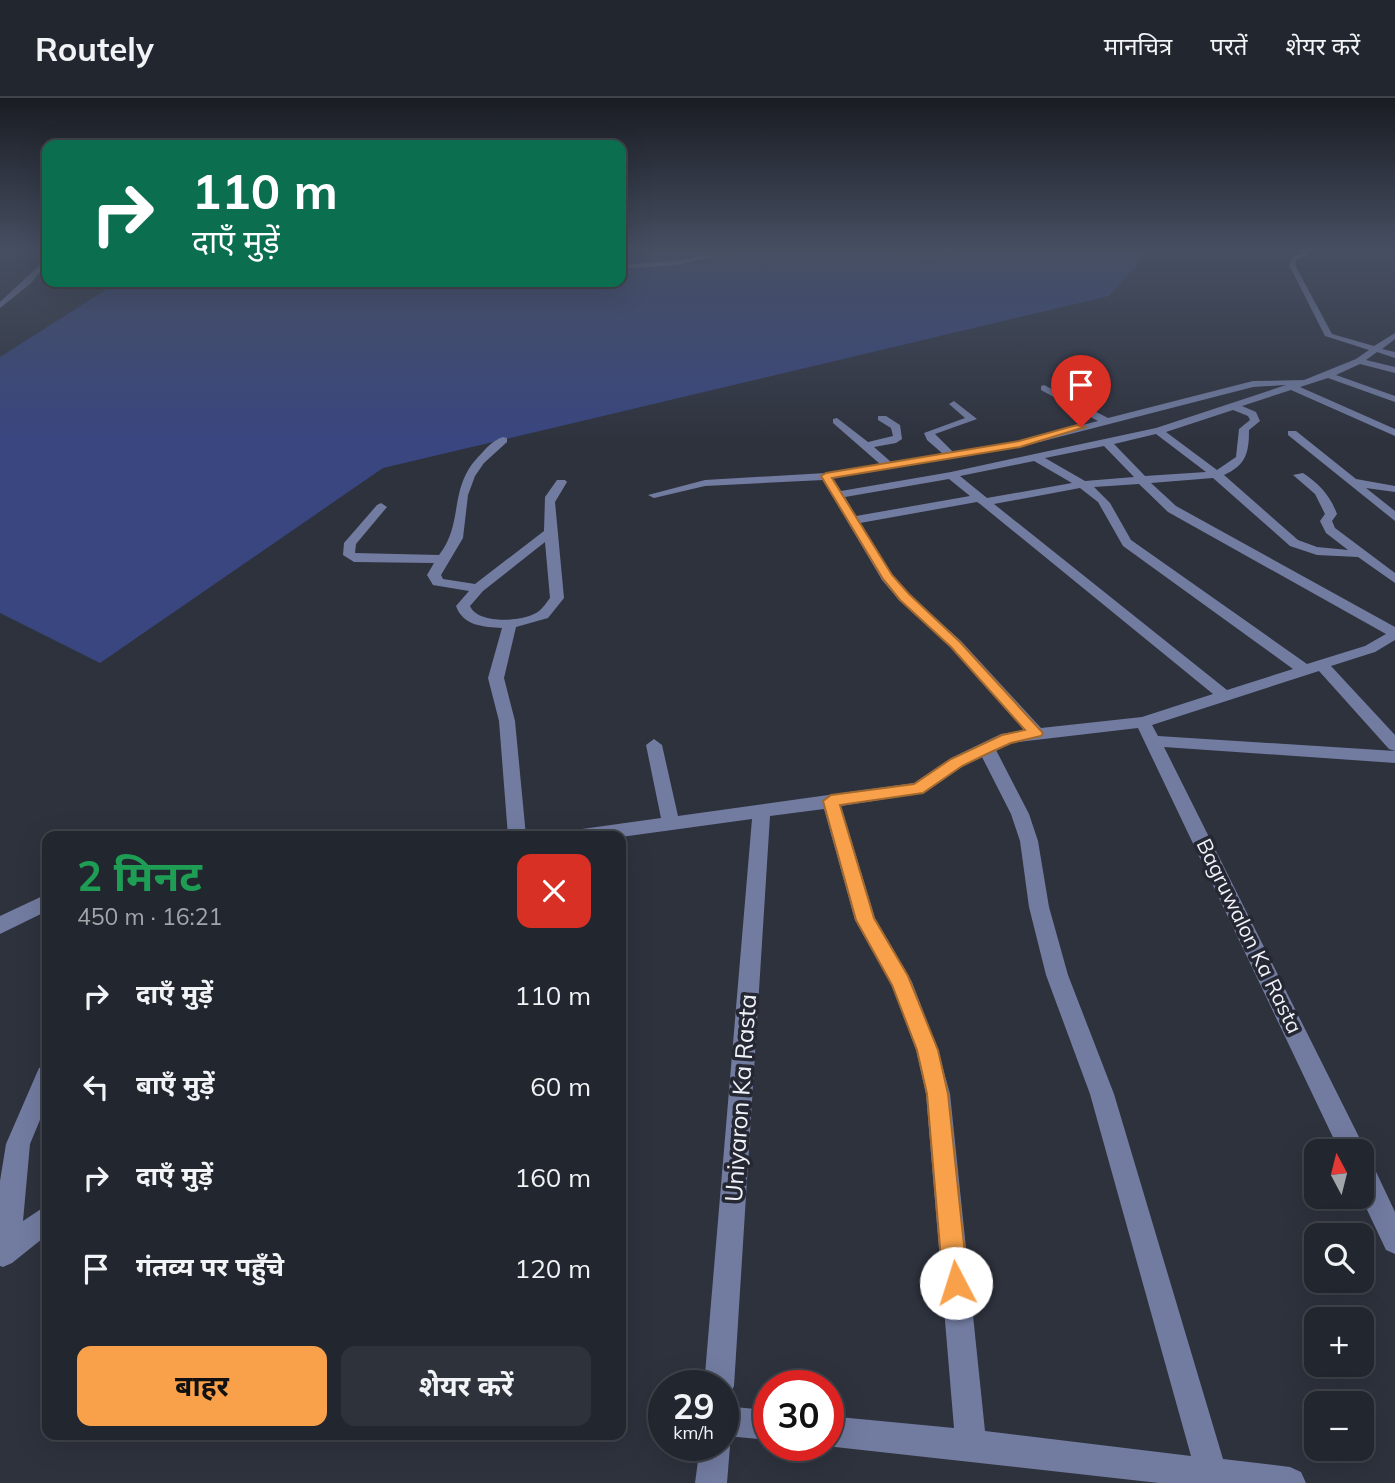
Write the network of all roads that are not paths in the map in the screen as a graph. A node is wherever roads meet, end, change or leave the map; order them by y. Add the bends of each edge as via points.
1 (1318, 314) edge
2 (1393, 339) edge
3 (1374, 350) junction
4 (1395, 355) edge
5 (1359, 361) junction
6 (1395, 370) edge
7 (1328, 375) junction
8 (1296, 384) junction
9 (1044, 388) dead end
10 (1395, 399) edge
11 (954, 404) dead end
12 (1235, 407) junction
13 (882, 418) dead end
14 (837, 421) dead end
15 (1105, 421) junction
16 (1158, 431) junction
17 (1292, 433) dead end
18 (1395, 433) edge
19 (503, 440) dead end
20 (1107, 443) junction
21 (864, 446) junction
22 (952, 456) junction
23 (1038, 458) junction
24 (890, 467) junction
25 (1216, 474) junction
26 (951, 475) junction
27 (1298, 475) dead end
28 (826, 476) junction
29 (1142, 479) junction
30 (561, 482) dead end
31 (1351, 482) junction
32 (1080, 485) junction
33 (1395, 489) edge
34 (654, 495) dead end
35 (838, 495) junction
36 (981, 500) junction
37 (381, 507) dead end
38 (1395, 517) edge
39 (855, 520) junction
40 (550, 532) junction
41 (1359, 553) junction
42 (443, 559) junction
43 (1395, 579) edge
44 (478, 588) junction
45 (510, 624) junction
46 (1395, 633) edge
47 (1321, 664) junction
48 (1304, 669) junction
49 (1224, 695) junction
50 (1143, 722) junction
51 (1036, 733) junction
52 (1153, 741) junction
53 (1395, 745) edge
54 (654, 746) dead end
55 (986, 748) junction
56 (1395, 757) edge
57 (831, 801) junction
58 (762, 809) junction
59 (671, 823) junction
60 (517, 831) edge
61 (616, 831) edge
62 (42, 905) edge
63 (0, 926) edge
64 (42, 1088) edge
65 (1347, 1139) edge
66 (1374, 1194) edge
67 (42, 1222) edge
68 (1392, 1230) edge
69 (4, 1253) edge
70 (720, 1370) edge
71 (844, 1433) edge
72 (971, 1445) junction
73 (713, 1461) edge
74 (1211, 1472) junction
75 (711, 1483) edge
76 (1290, 1483) edge

1 - 3 street via 1329,336
2 - 3 street
3 - 4 street
3 - 5 street
5 - 6 street
5 - 7 street
7 - 8 street
7 - 10 street
8 - 12 street
8 - 15 street via 1253,384
8 - 18 street
9 - 15 street
11 - 22 street via 972,419 929,433
12 - 16 street
12 - 25 street via 1252,414 1255,421 1244,429 1241,457
13 - 21 street via 896,427 898,437
14 - 21 street
15 - 22 street
16 - 20 street
16 - 25 street
17 - 31 street
19 - 42 street via 482,455 467,478 457,538
20 - 23 street
20 - 29 street
21 - 24 street
22 - 24 street
23 - 26 street
23 - 32 street
24 - 28 street
25 - 29 street
25 - 41 street via 1294,543 1327,554
26 - 35 street
26 - 36 street
27 - 41 street via 1327,500 1329,530
28 - 34 street via 705,483
28 - 35 street
29 - 32 street
29 - 46 street via 1160,500 1192,521
30 - 40 street via 548,502 553,523
31 - 33 street
31 - 38 street
32 - 36 street
32 - 48 street via 1101,498 1127,543
35 - 39 street
36 - 39 street
36 - 49 street
37 - 42 street via 350,543 349,555
39 - 51 street via 887,577
40 - 44 street
40 - 45 street via 557,598 543,615
41 - 43 street
42 - 44 street via 433,575 438,582
44 - 45 street via 463,606 464,614 470,619
45 - 60 street via 496,678 507,721
46 - 47 street via 1370,649
47 - 48 street
47 - 53 street
48 - 49 street
49 - 50 street
50 - 51 street
50 - 52 street, Bagruwalon Ka Rasta
51 - 55 street via 1007,738
52 - 56 street
52 - 65 street, Bagruwalon Ka Rasta
54 - 59 street
55 - 57 street via 918,789
55 - 74 street via 1029,841 1039,907 1057,975 1102,1094
57 - 58 street
57 - 72 street via 865,920 901,982 938,1094
58 - 59 street
58 - 70 street, Uniyaron Ka Rasta
59 - 61 street
62 - 63 street
64 - 69 street via 18,1144
66 - 68 street
67 - 69 street
71 - 72 street
72 - 74 street
73 - 75 street
74 - 76 street

